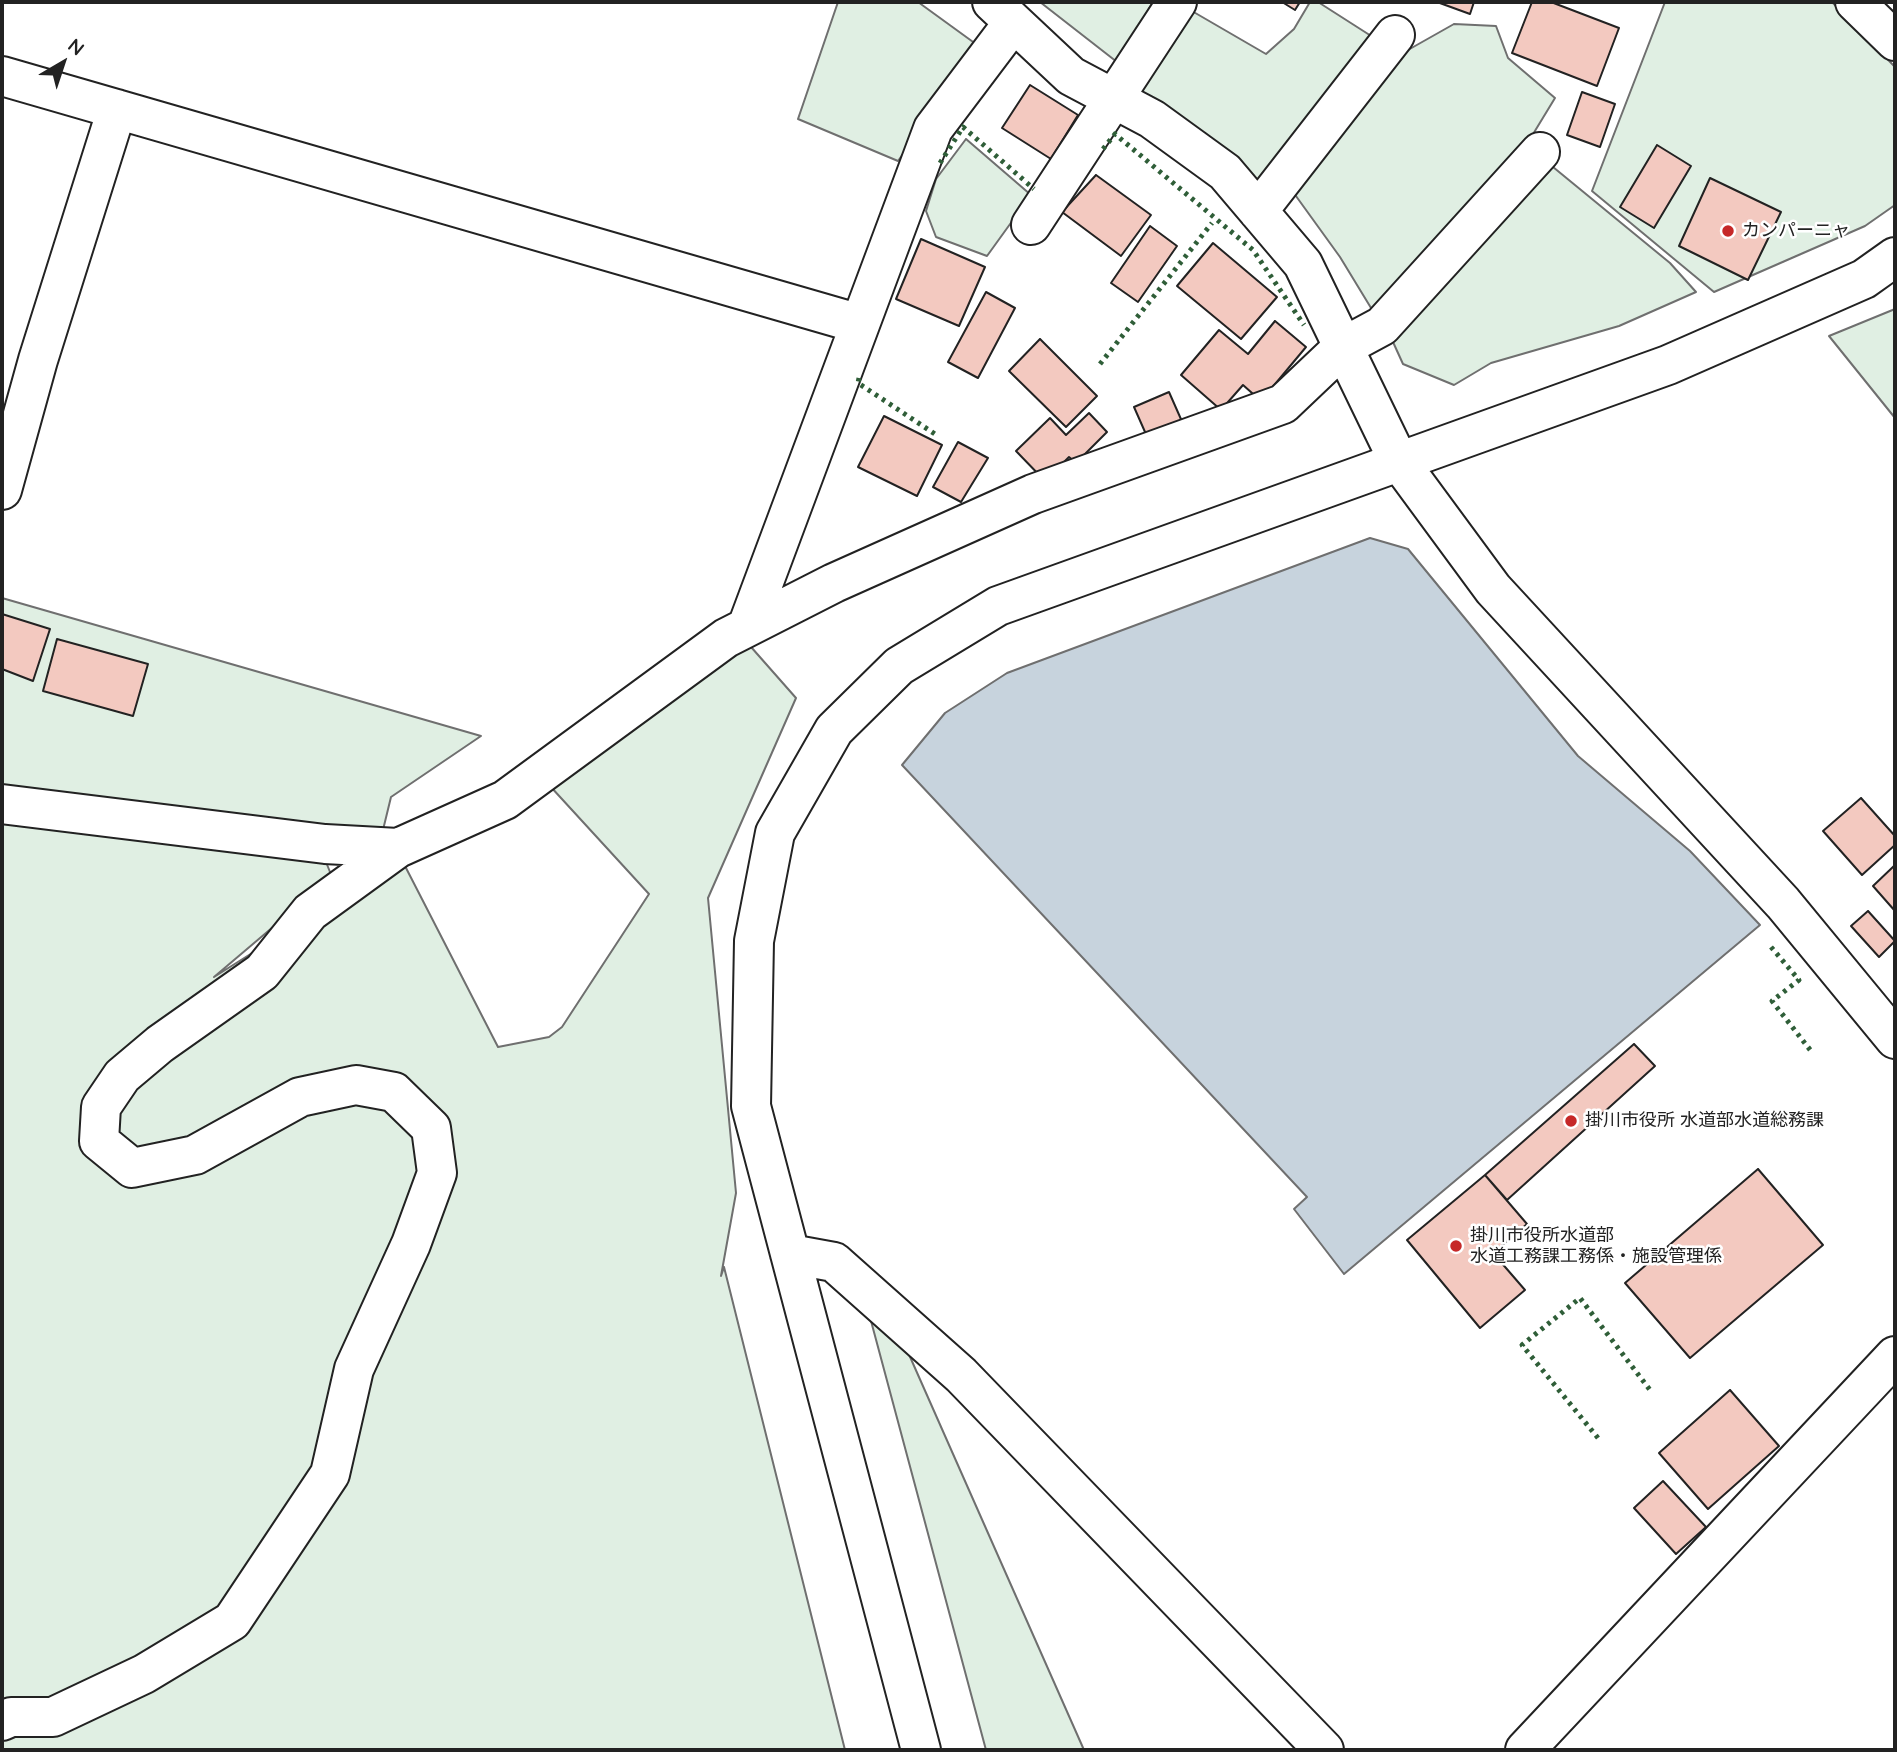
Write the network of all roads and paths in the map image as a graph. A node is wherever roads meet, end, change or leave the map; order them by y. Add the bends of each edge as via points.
1 (1177, 2) edge
2 (1855, 2) edge
3 (1003, 9) edge
4 (1395, 35) dead end
5 (1895, 41) edge
6 (2, 76) edge
7 (1114, 98) junction
8 (117, 109) junction
9 (1540, 152) dead end
10 (1258, 211) junction
11 (1031, 225) dead end
12 (1895, 257) edge
13 (860, 324) junction
14 (1343, 347) junction
15 (1398, 460) junction
16 (2, 491) edge
17 (747, 627) junction
18 (2, 804) edge
19 (398, 848) junction
20 (1895, 1040) edge
21 (790, 1254) junction
22 (1895, 1356) edge
23 (2, 1721) edge
24 (921, 1750) edge
25 (1324, 1750) edge
26 (1525, 1750) edge

1 - 7 street
2 - 5 street
3 - 7 street via 1071,76
3 - 13 street via 933,129
4 - 10 street
6 - 8 street
7 - 10 street via 1152,118 1225,172
7 - 11 street
8 - 13 street
8 - 16 street
9 - 14 street via 1382,326
10 - 14 street via 1303,264
12 - 15 street via 1864,279 1668,365
13 - 17 street
14 - 15 street
14 - 17 street via 1283,404 1033,494
15 - 20 street via 1493,589 1783,904
15 - 21 street via 998,606 899,666 834,730 775,833 754,941 751,1106
17 - 19 street via 505,800
18 - 19 street via 326,844
19 - 23 street via 310,912 262,972 160,1044 122,1076 101,1107 99,1141 132,1168 195,1155 300,1097 356,1085 394,1092 431,1128 437,1173 411,1244 354,1369 330,1474 232,1621 145,1674 53,1717
21 - 24 street
21 - 25 street via 835,1262 961,1375
22 - 26 street

